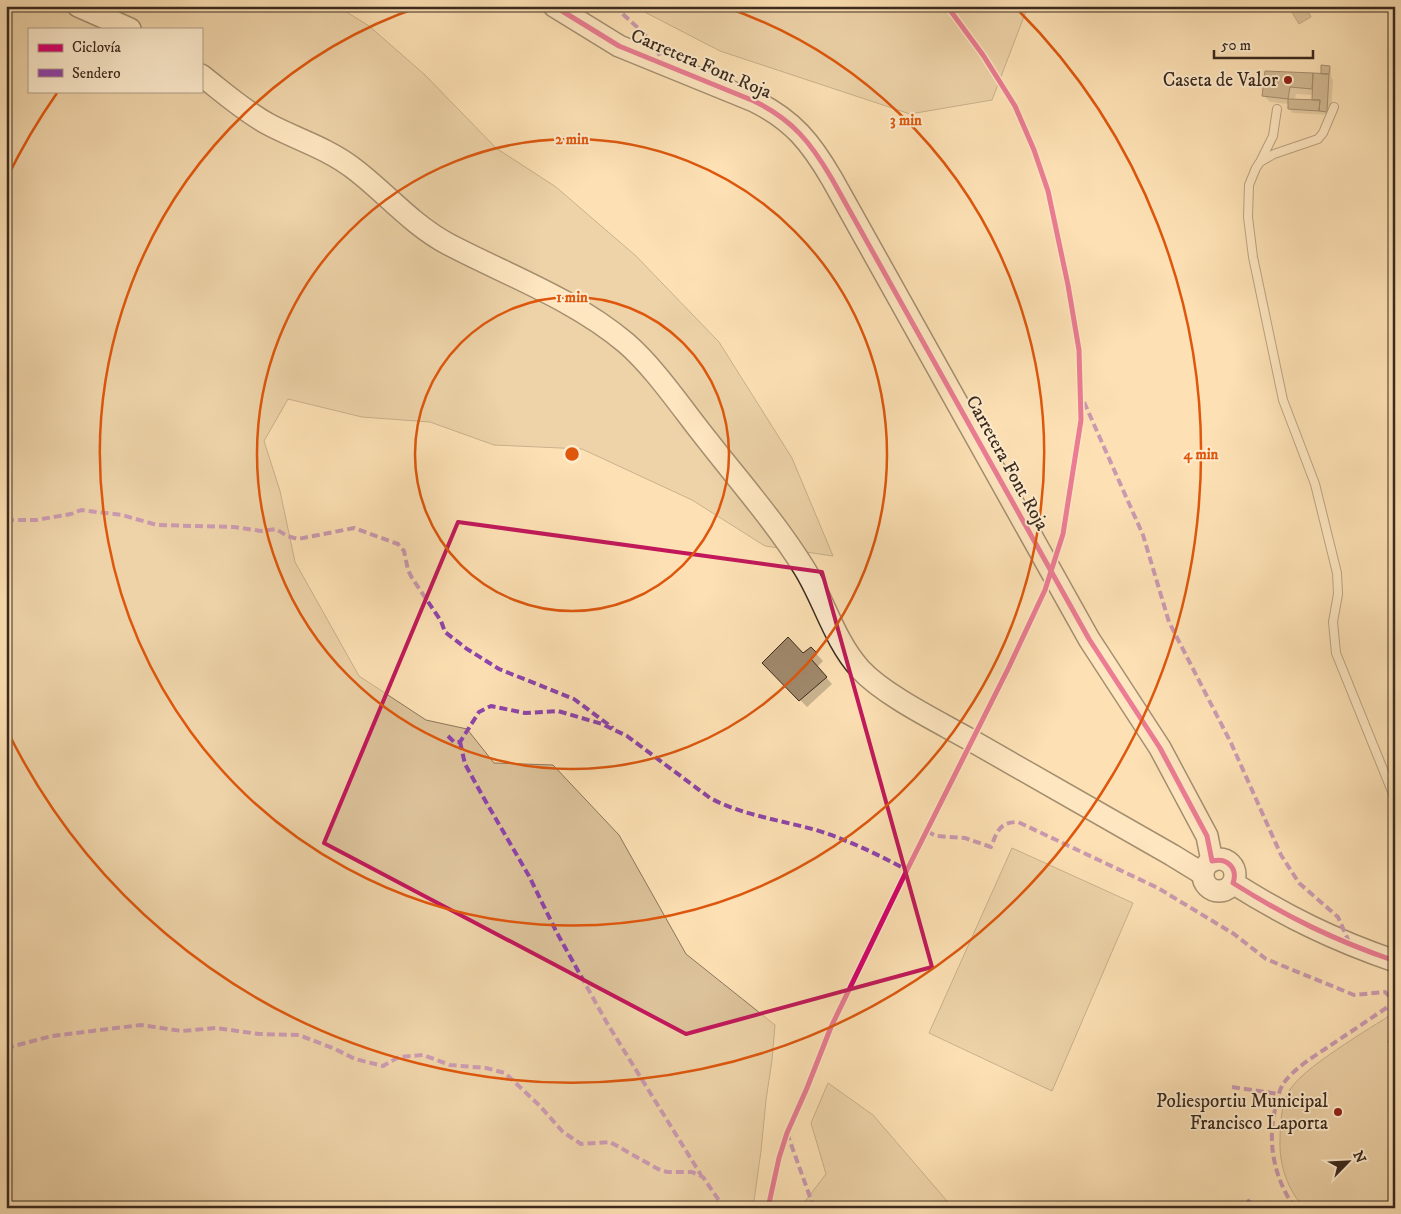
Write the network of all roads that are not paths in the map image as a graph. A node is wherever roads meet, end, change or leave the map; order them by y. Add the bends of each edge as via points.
1 (78, 6) edge
2 (554, 6) edge
3 (128, 28) edge
4 (202, 76) edge
5 (1334, 107) dead end
6 (1277, 109) dead end
7 (1260, 162) junction
8 (1395, 799) edge
9 (1208, 868) junction
10 (1395, 961) edge

1 - 3 street
2 - 9 street, Carretera Font Roja via 619,46 773,110 804,136 837,187 1084,631 1160,748 1206,836
4 - 9 street via 255,116 327,151 353,168 404,213 445,243 592,318 641,357 771,522 806,572 845,648 866,675 883,689 1164,850
5 - 7 lane via 1318,139
6 - 7 lane via 1272,136
7 - 8 lane via 1249,185 1248,217 1280,389 1292,429 1315,484 1337,573 1338,594 1333,622 1336,653
9 - 10 street, Carretera Font Roja via 1206,885 1214,891 1225,890 1232,883 1308,926

